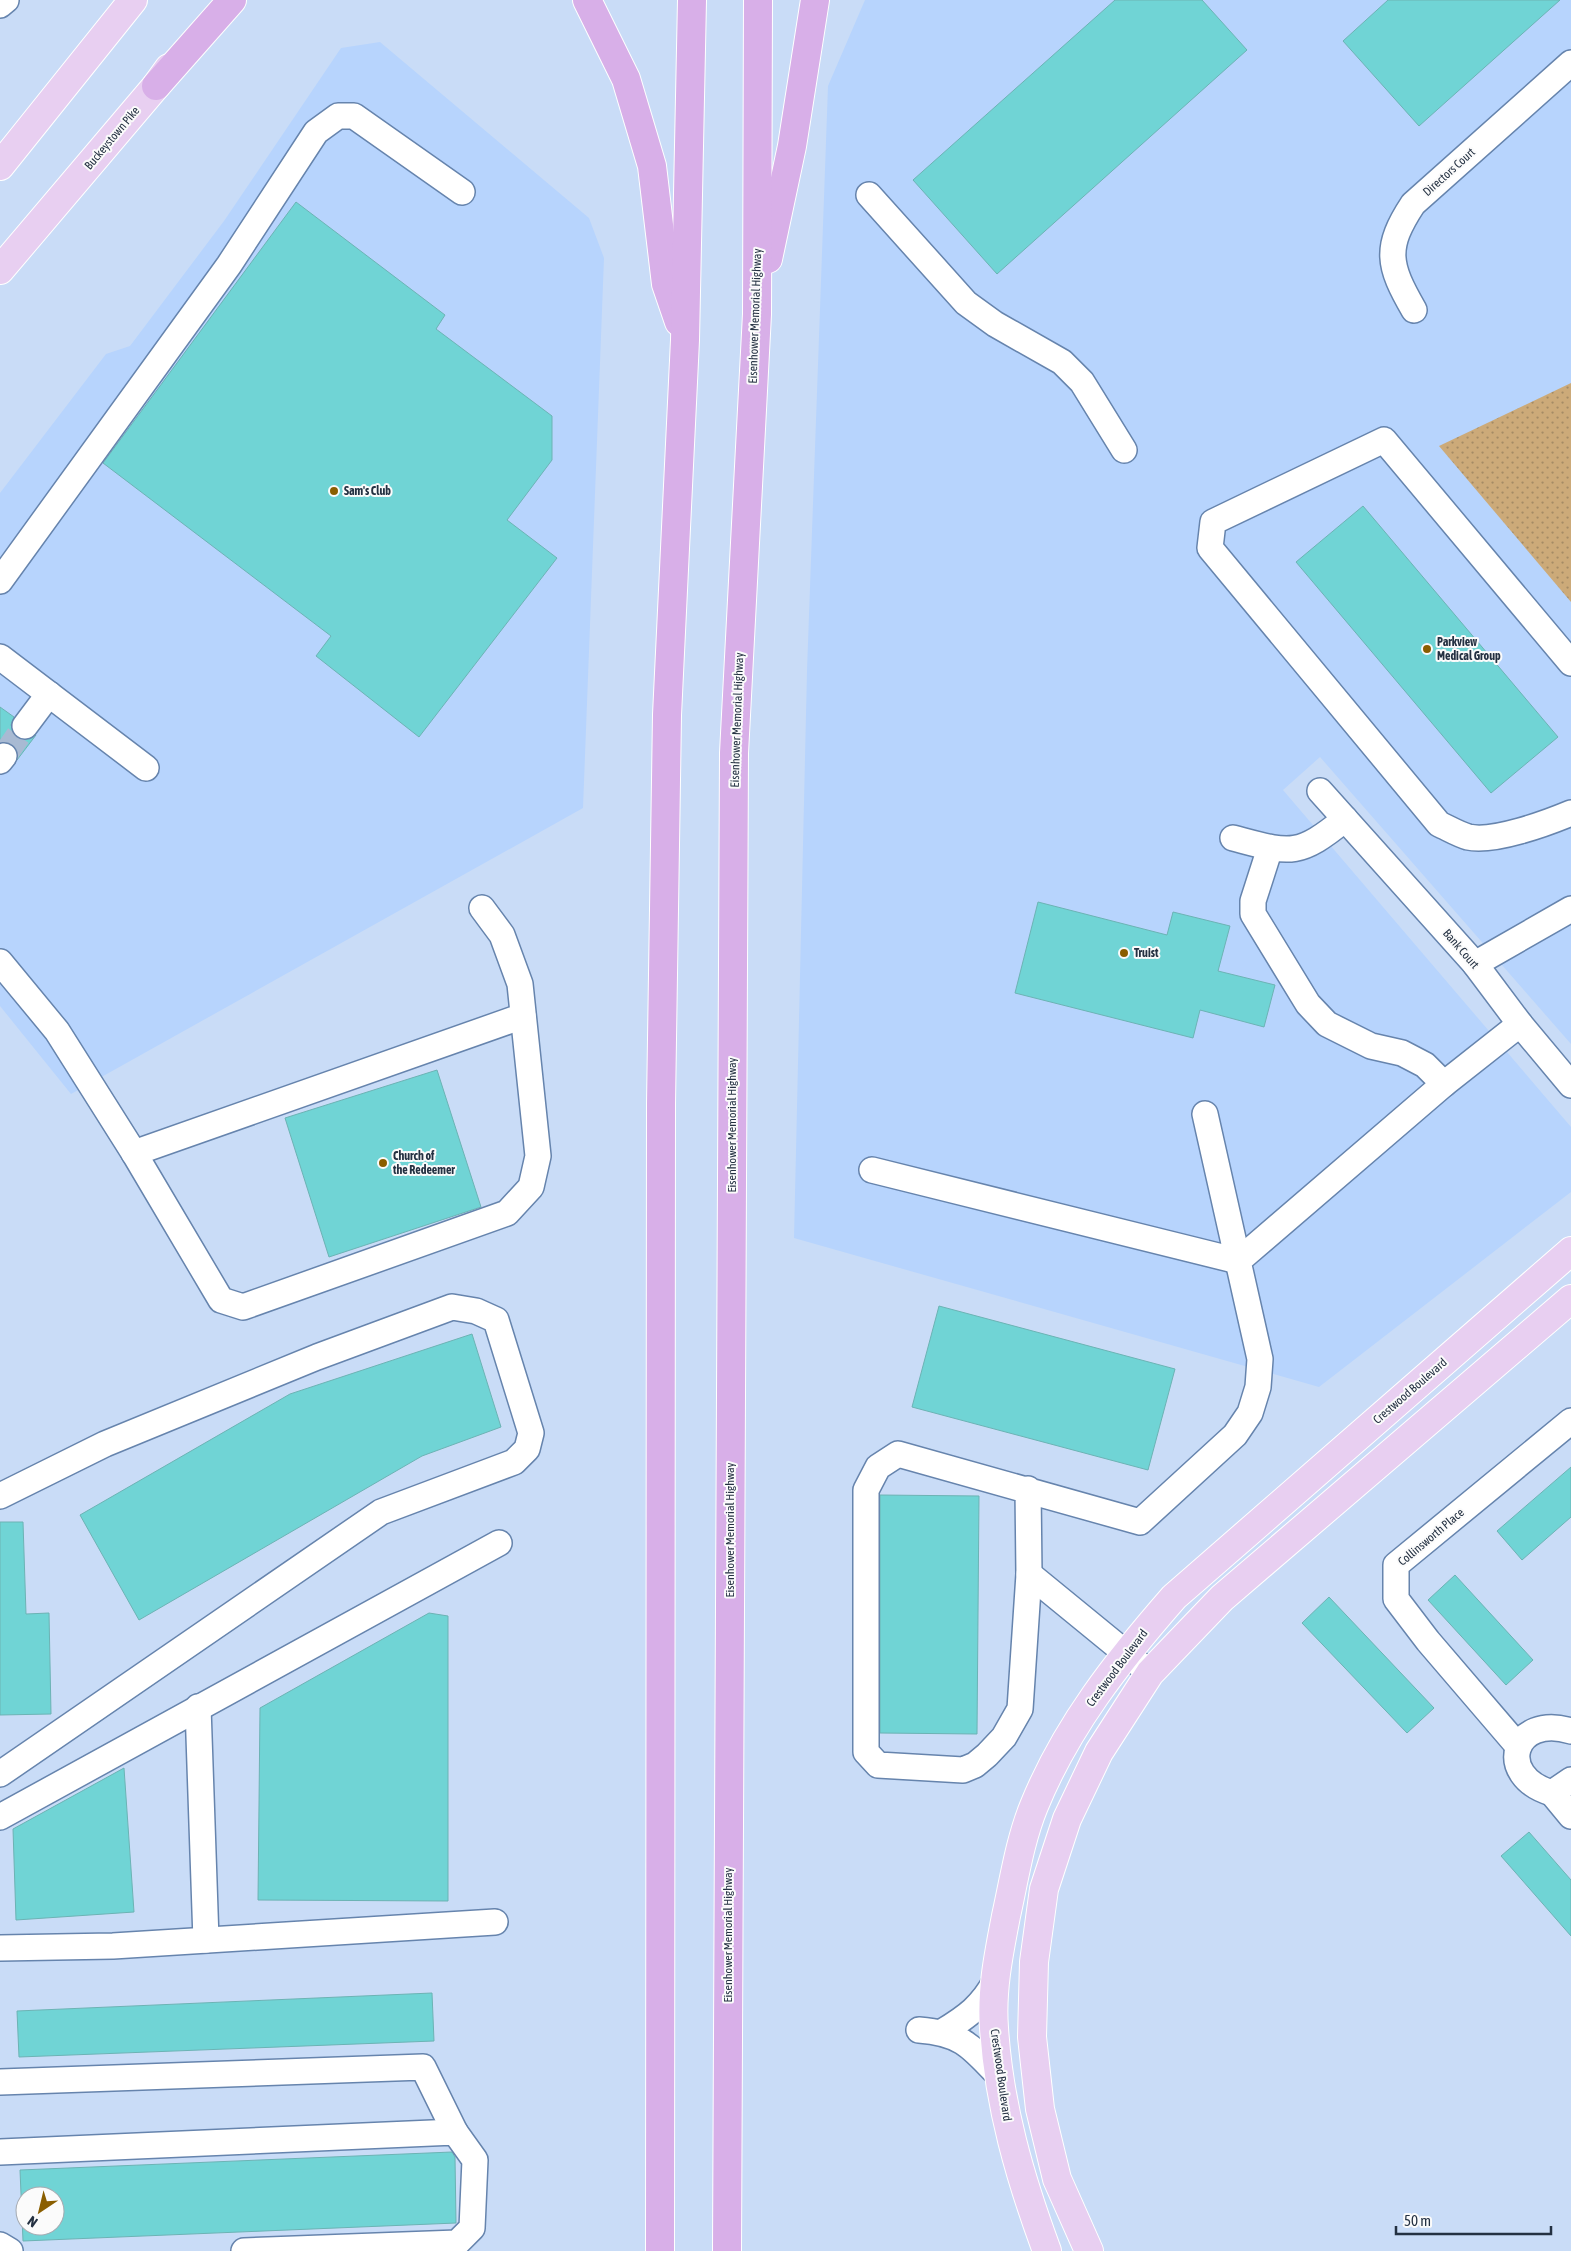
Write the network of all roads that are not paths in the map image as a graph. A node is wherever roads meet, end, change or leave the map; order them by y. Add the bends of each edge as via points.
1 (6, 0) edge
2 (133, 0) edge
3 (217, 0) edge
4 (232, 0) edge
5 (587, 0) edge
6 (692, 0) edge
7 (758, 0) edge
8 (814, 0) edge
9 (0, 5) edge
10 (1571, 63) edge
11 (156, 86) junction
12 (0, 166) edge
13 (462, 192) dead end
14 (869, 195) dead end
15 (0, 270) edge
16 (1414, 310) dead end
17 (757, 314) junction
18 (685, 340) junction
19 (1124, 450) dead end
20 (0, 581) edge
21 (1, 658) edge
22 (1571, 663) edge
23 (49, 694) junction
24 (26, 726) tunnel mouth
25 (146, 768) dead end
26 (1320, 791) dead end
27 (1571, 813) edge
28 (1345, 819) junction
29 (1233, 838) dead end
30 (1270, 848) junction
31 (482, 908) dead end
32 (1571, 908) edge
33 (0, 962) edge
34 (1475, 964) junction
35 (523, 1016) junction
36 (1520, 1024) junction
37 (1444, 1084) junction
38 (1571, 1085) edge
39 (1205, 1114) dead end
40 (134, 1153) junction
41 (872, 1170) dead end
42 (1571, 1251) edge
43 (1238, 1261) junction
44 (1571, 1299) edge
45 (1571, 1421) edge
46 (1028, 1489) junction
47 (0, 1496) edge
48 (499, 1543) dead end
49 (1029, 1574) junction
50 (1125, 1653) junction
51 (1150, 1673) junction
52 (198, 1707) junction
53 (1571, 1732) edge
54 (1518, 1746) junction
55 (0, 1774) edge
56 (1562, 1786) edge
57 (1571, 1816) edge
58 (0, 1817) edge
59 (495, 1922) dead end
60 (206, 1940) junction
61 (0, 1948) edge
62 (996, 1980) junction
63 (998, 2076) junction
64 (0, 2082) edge
65 (455, 2132) junction
66 (0, 2152) edge
67 (0, 2245) edge
68 (10, 2251) edge
69 (244, 2251) edge
70 (660, 2251) edge
71 (727, 2251) edge
72 (1047, 2251) edge
73 (1089, 2251) edge

1 - 9 street
2 - 12 main road
3 - 11 main road, Buckeystown Pike
4 - 11 highway
5 - 18 highway via 626,79 652,166 666,284
6 - 18 highway
7 - 17 highway, Eisenhower Memorial Highway
8 - 17 highway via 792,146
10 - 16 street, Directors Court via 1413,204 1397,228 1393,265
11 - 15 main road, Buckeystown Pike
13 - 20 street via 354,116 338,116 316,132 229,265
14 - 19 street via 966,303 995,324 1062,362 1082,382
17 - 71 highway, Eisenhower Memorial Highway via 734,753
18 - 70 highway via 667,715 661,1124
21 - 23 street
22 - 27 street via 1384,440 1213,522 1210,548 1439,824 1469,837 1502,835 1539,827
23 - 24 street
23 - 25 street
26 - 28 street, Bank Court
28 - 30 street via 1306,847
28 - 34 street, Bank Court
29 - 30 street
30 - 37 street via 1253,901 1253,914 1308,1004 1327,1024 1371,1046 1402,1053 1425,1065
31 - 35 street via 502,935 520,984
32 - 34 street
33 - 40 street via 57,1031
34 - 36 street, Bank Court
35 - 40 street
35 - 40 street via 538,1156 531,1187 507,1213 243,1307 221,1300
36 - 37 street
36 - 38 street, Bank Court
37 - 43 street
39 - 43 street
41 - 43 street
42 - 50 main road, Crestwood Boulevard via 1174,1597
43 - 46 street via 1260,1359 1253,1404 1235,1435 1140,1522
44 - 51 main road via 1222,1598
45 - 54 street, Collinsworth Place via 1396,1565 1396,1599
46 - 49 street
46 - 49 street via 898,1454 878,1467 866,1490 866,1752 878,1765 963,1770 975,1766 1004,1737 1020,1709
47 - 55 street via 105,1444 317,1357 452,1307 476,1310 496,1320 531,1433 527,1449 514,1462 381,1512
48 - 52 street
49 - 50 street
50 - 51 street
50 - 62 main road, Crestwood Boulevard via 1076,1722 1034,1807 1014,1878
51 - 73 main road via 1099,1752 1067,1818 1044,1889 1034,1962 1032,2037 1040,2109 1057,2180
52 - 58 street
52 - 60 street
53 - 54 street via 1560,1728 1540,1728 1528,1733
54 - 56 street via 1515,1757 1522,1776 1536,1788
56 - 57 street
59 - 60 street
60 - 61 street
62 - 63 main road, Crestwood Boulevard via 994,2026
62 - 63 street via 986,1998 965,2018 930,2031 964,2041
63 - 72 main road, Crestwood Boulevard via 1022,2181
64 - 65 street via 423,2067
65 - 66 street
65 - 69 street via 475,2160 472,2228 457,2243
67 - 68 street

